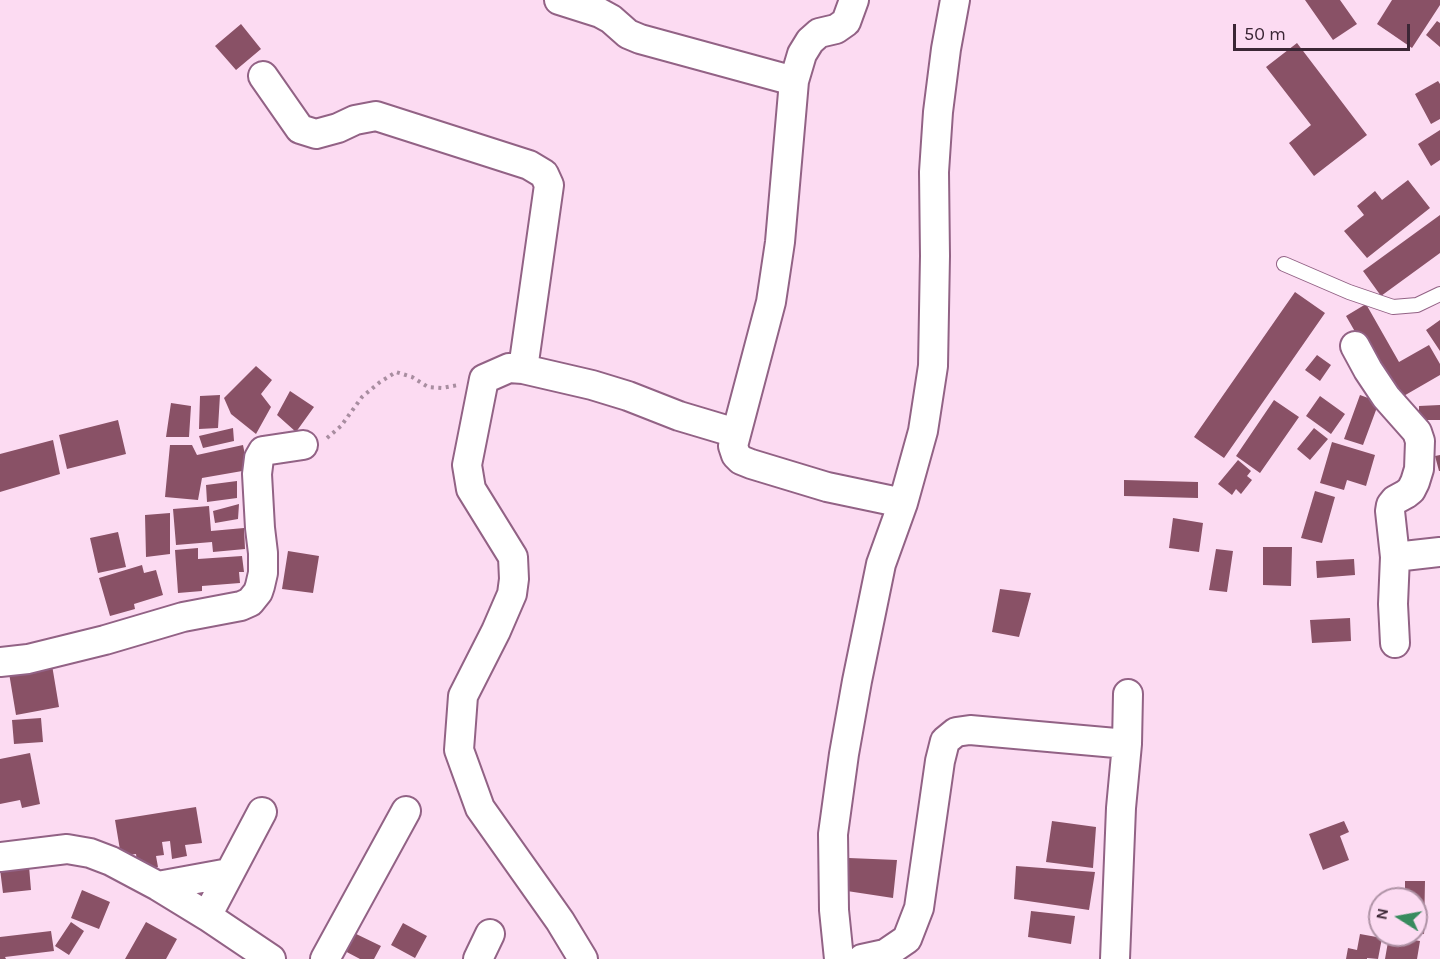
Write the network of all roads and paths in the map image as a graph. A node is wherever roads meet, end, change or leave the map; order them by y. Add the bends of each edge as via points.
1 (559, 0) edge
2 (854, 0) edge
3 (954, 1) edge
4 (263, 76) dead end
5 (794, 81) junction
6 (1284, 264) dead end
7 (1440, 294) edge
8 (1354, 346) dead end
9 (523, 369) junction
10 (484, 379) junction
11 (341, 426) dead end
12 (736, 433) junction
13 (303, 445) dead end
14 (903, 502) junction
15 (1440, 552) edge
16 (1395, 557) junction
17 (1395, 643) dead end
18 (0, 662) edge
19 (1128, 694) dead end
20 (1127, 744) junction
21 (262, 812) dead end
22 (406, 812) dead end
23 (0, 856) edge
24 (229, 873) junction
25 (158, 886) junction
26 (207, 916) junction
27 (490, 934) dead end
28 (271, 959) edge
29 (325, 959) edge
30 (478, 959) edge
31 (583, 959) edge
32 (839, 959) edge
33 (862, 959) edge
34 (1115, 959) edge

1 - 5 street via 600,13 640,39
2 - 5 street via 846,22 810,40
3 - 14 street via 939,102 934,172 933,366 923,431
4 - 9 street via 300,129 316,134 376,116 529,165 544,174 549,185
5 - 12 street via 771,302
6 - 7 lane via 1394,307 1417,305
8 - 16 street via 1420,441 1415,482 1411,490 1391,505
9 - 10 street via 509,368
9 - 12 street via 592,385
10 - 11 path via 428,387 412,376 396,372 362,397
10 - 31 street via 467,465 471,489 513,557 514,579 512,594 496,631 463,696 459,750 480,808
12 - 14 street via 733,446 741,460 827,487
13 - 18 street via 263,451 259,458 263,573 261,586 250,602 28,659
14 - 32 street via 881,564 844,753 833,834
15 - 16 street
16 - 17 street
19 - 20 street
20 - 33 street via 956,732 945,741 940,761 919,909 907,939 885,954
20 - 34 street
21 - 24 street
22 - 29 street
23 - 25 street via 67,849 90,853
24 - 25 street
24 - 26 street
25 - 26 street
26 - 28 street
27 - 30 street

